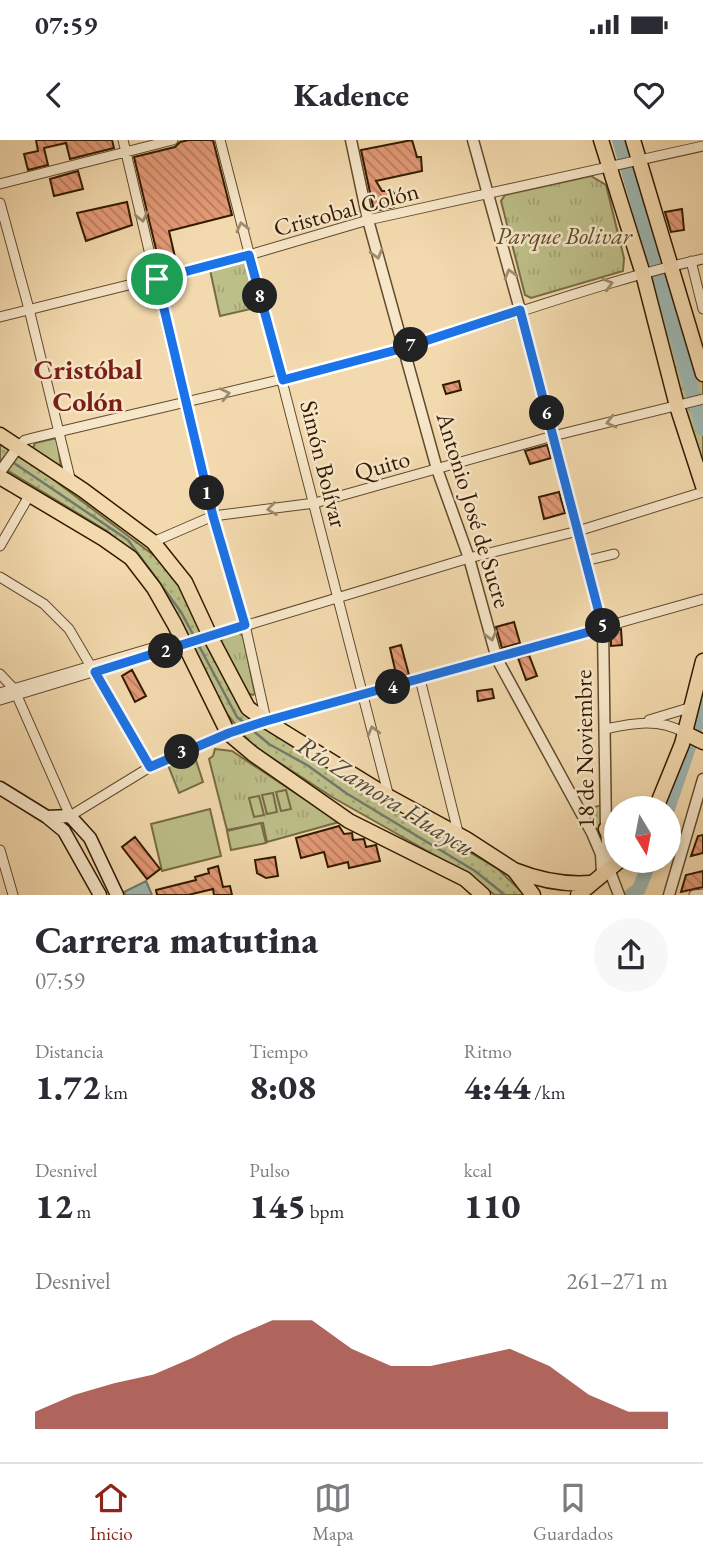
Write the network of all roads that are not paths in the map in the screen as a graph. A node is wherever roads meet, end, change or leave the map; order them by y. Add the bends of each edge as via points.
1 (123, 140) edge
2 (173, 140) edge
3 (219, 140) edge
4 (351, 140) edge
5 (473, 140) edge
6 (601, 140) edge
7 (633, 140) edge
8 (703, 146) edge
9 (126, 151) junction
10 (637, 160) junction
11 (611, 167) junction
12 (0, 184) edge
13 (487, 194) junction
14 (0, 203) edge
15 (368, 220) junction
16 (249, 255) junction
17 (703, 259) edge
18 (691, 261) junction
19 (671, 266) junction
20 (644, 273) junction
21 (157, 279) junction
22 (29, 309) junction
23 (703, 309) edge
24 (520, 310) junction
25 (0, 317) edge
26 (404, 348) junction
27 (703, 374) edge
28 (283, 380) junction
29 (703, 399) edge
30 (185, 403) junction
31 (679, 406) junction
32 (59, 432) junction
33 (0, 435) edge
34 (554, 436) junction
35 (18, 447) junction
36 (437, 469) junction
37 (0, 475) edge
38 (71, 482) junction
39 (703, 486) edge
40 (703, 492) edge
41 (29, 496) junction
42 (315, 503) junction
43 (213, 516) junction
44 (578, 531) junction
45 (153, 542) junction
46 (0, 546) edge
47 (614, 554) dead end
48 (470, 558) junction
49 (585, 561) junction
50 (0, 577) edge
51 (338, 597) junction
52 (703, 598) edge
53 (245, 625) junction
54 (603, 628) junction
55 (210, 636) junction
56 (181, 642) junction
57 (497, 659) junction
58 (703, 661) edge
59 (93, 669) junction
60 (0, 674) edge
61 (420, 679) junction
62 (15, 692) junction
63 (0, 693) edge
64 (364, 696) junction
65 (0, 700) edge
66 (692, 707) junction
67 (266, 721) junction
68 (641, 723) junction
69 (604, 729) junction
70 (229, 733) junction
71 (685, 733) junction
72 (703, 742) edge
73 (150, 767) junction
74 (703, 779) edge
75 (0, 788) edge
76 (661, 796) edge
77 (389, 797) junction
78 (70, 816) junction
79 (47, 817) junction
80 (601, 830) junction
81 (604, 833) edge
82 (459, 836) junction
83 (0, 850) edge
84 (604, 862) edge
85 (514, 870) junction
86 (604, 872) edge
87 (604, 873) edge
88 (606, 873) edge
89 (618, 894) edge
90 (703, 894) edge
91 (13, 895) edge
92 (100, 895) edge
93 (117, 895) edge
94 (483, 895) edge
95 (533, 895) edge
96 (578, 895) edge
97 (668, 895) edge
98 (694, 895) edge

1 - 9 street
2 - 9 street
16 -> 3 street, Simón Bolívar
4 - 15 street, Antonio José de Sucre
5 - 13 street, 18 de Noviembre
6 - 11 main road
7 - 10 main road
8 - 10 street, Cristobal Colón
9 - 12 street
9 -> 21 street
10 - 11 street, Cristobal Colón
10 - 19 main road
11 - 13 street, Cristobal Colón
11 - 20 main road
13 - 15 street, Cristobal Colón
24 -> 13 street, 18 de Noviembre
14 - 22 street
15 - 16 street, Cristobal Colón
15 -> 26 street, Antonio José de Sucre
16 - 21 street, Cristobal Colón
16 - 28 street, Simón Bolívar
17 - 18 street
18 - 19 street
18 - 23 street
19 - 20 street
19 - 27 main road
24 -> 20 street
20 - 31 main road
21 - 22 street, Cristobal Colón
21 - 30 street
22 - 25 street, Cristobal Colón
22 - 32 street
24 - 26 street
24 - 34 street, 18 de Noviembre
26 - 28 street
26 - 36 street, Antonio José de Sucre
30 -> 28 street
28 - 42 street, Simón Bolívar
29 - 31 street, Quito
30 - 32 street
30 - 43 street
31 -> 34 street, Quito
31 - 39 main road
32 - 35 street via 25,440
32 - 38 street
33 - 35 main road
34 - 36 street, Quito
34 - 44 street, 18 de Noviembre
35 - 37 street
35 - 38 main road
36 - 42 street, Quito
36 - 48 street, Antonio José de Sucre
37 - 41 main road
38 - 45 main road
40 - 44 street
41 - 46 street
41 - 56 main road via 131,558 154,588
42 -> 43 street, Quito
42 - 51 street, Simón Bolívar
43 - 45 street, Quito
43 - 53 street
44 - 48 street
44 - 49 street, 18 de Noviembre
45 - 55 main road via 186,582
47 - 49 street
48 - 51 street
48 -> 57 street, Antonio José de Sucre
49 - 54 street, 18 de Noviembre
50 - 59 street via 52,612 69,629
51 - 53 street
51 - 64 street, Simón Bolívar
52 - 54 street
53 - 55 street
53 - 67 street
54 - 57 street
54 - 69 street, 18 de Noviembre
55 - 56 street
55 - 67 main road via 248,708
56 - 59 street
56 - 70 main road
57 - 61 street
57 - 80 street, Antonio José de Sucre
58 - 66 main road
59 - 62 street
59 - 73 street
60 - 62 street
61 - 64 street
61 - 82 street
62 - 63 street
62 - 65 street
62 - 78 street
64 - 67 street
77 -> 64 street, Simón Bolívar
66 - 68 street
66 - 71 main road
67 - 70 street
67 - 77 main road
68 - 69 street
68 - 71 street via 659,723
69 - 80 street, 18 de Noviembre
70 - 73 street
70 - 94 main road via 349,821 465,880
71 - 72 main road
71 - 76 main road
73 - 78 street
74 - 97 street
75 - 79 main road
77 - 82 main road
78 - 79 main road
78 - 93 main road via 90,838
79 - 92 main road via 64,831
80 - 81 main road
80 - 84 street, 18 de Noviembre
82 - 85 main road
83 - 91 street
85 - 86 main road via 571,885
85 - 95 main road
87 - 96 main road
88 - 89 street, 18 de Noviembre
90 - 98 street

